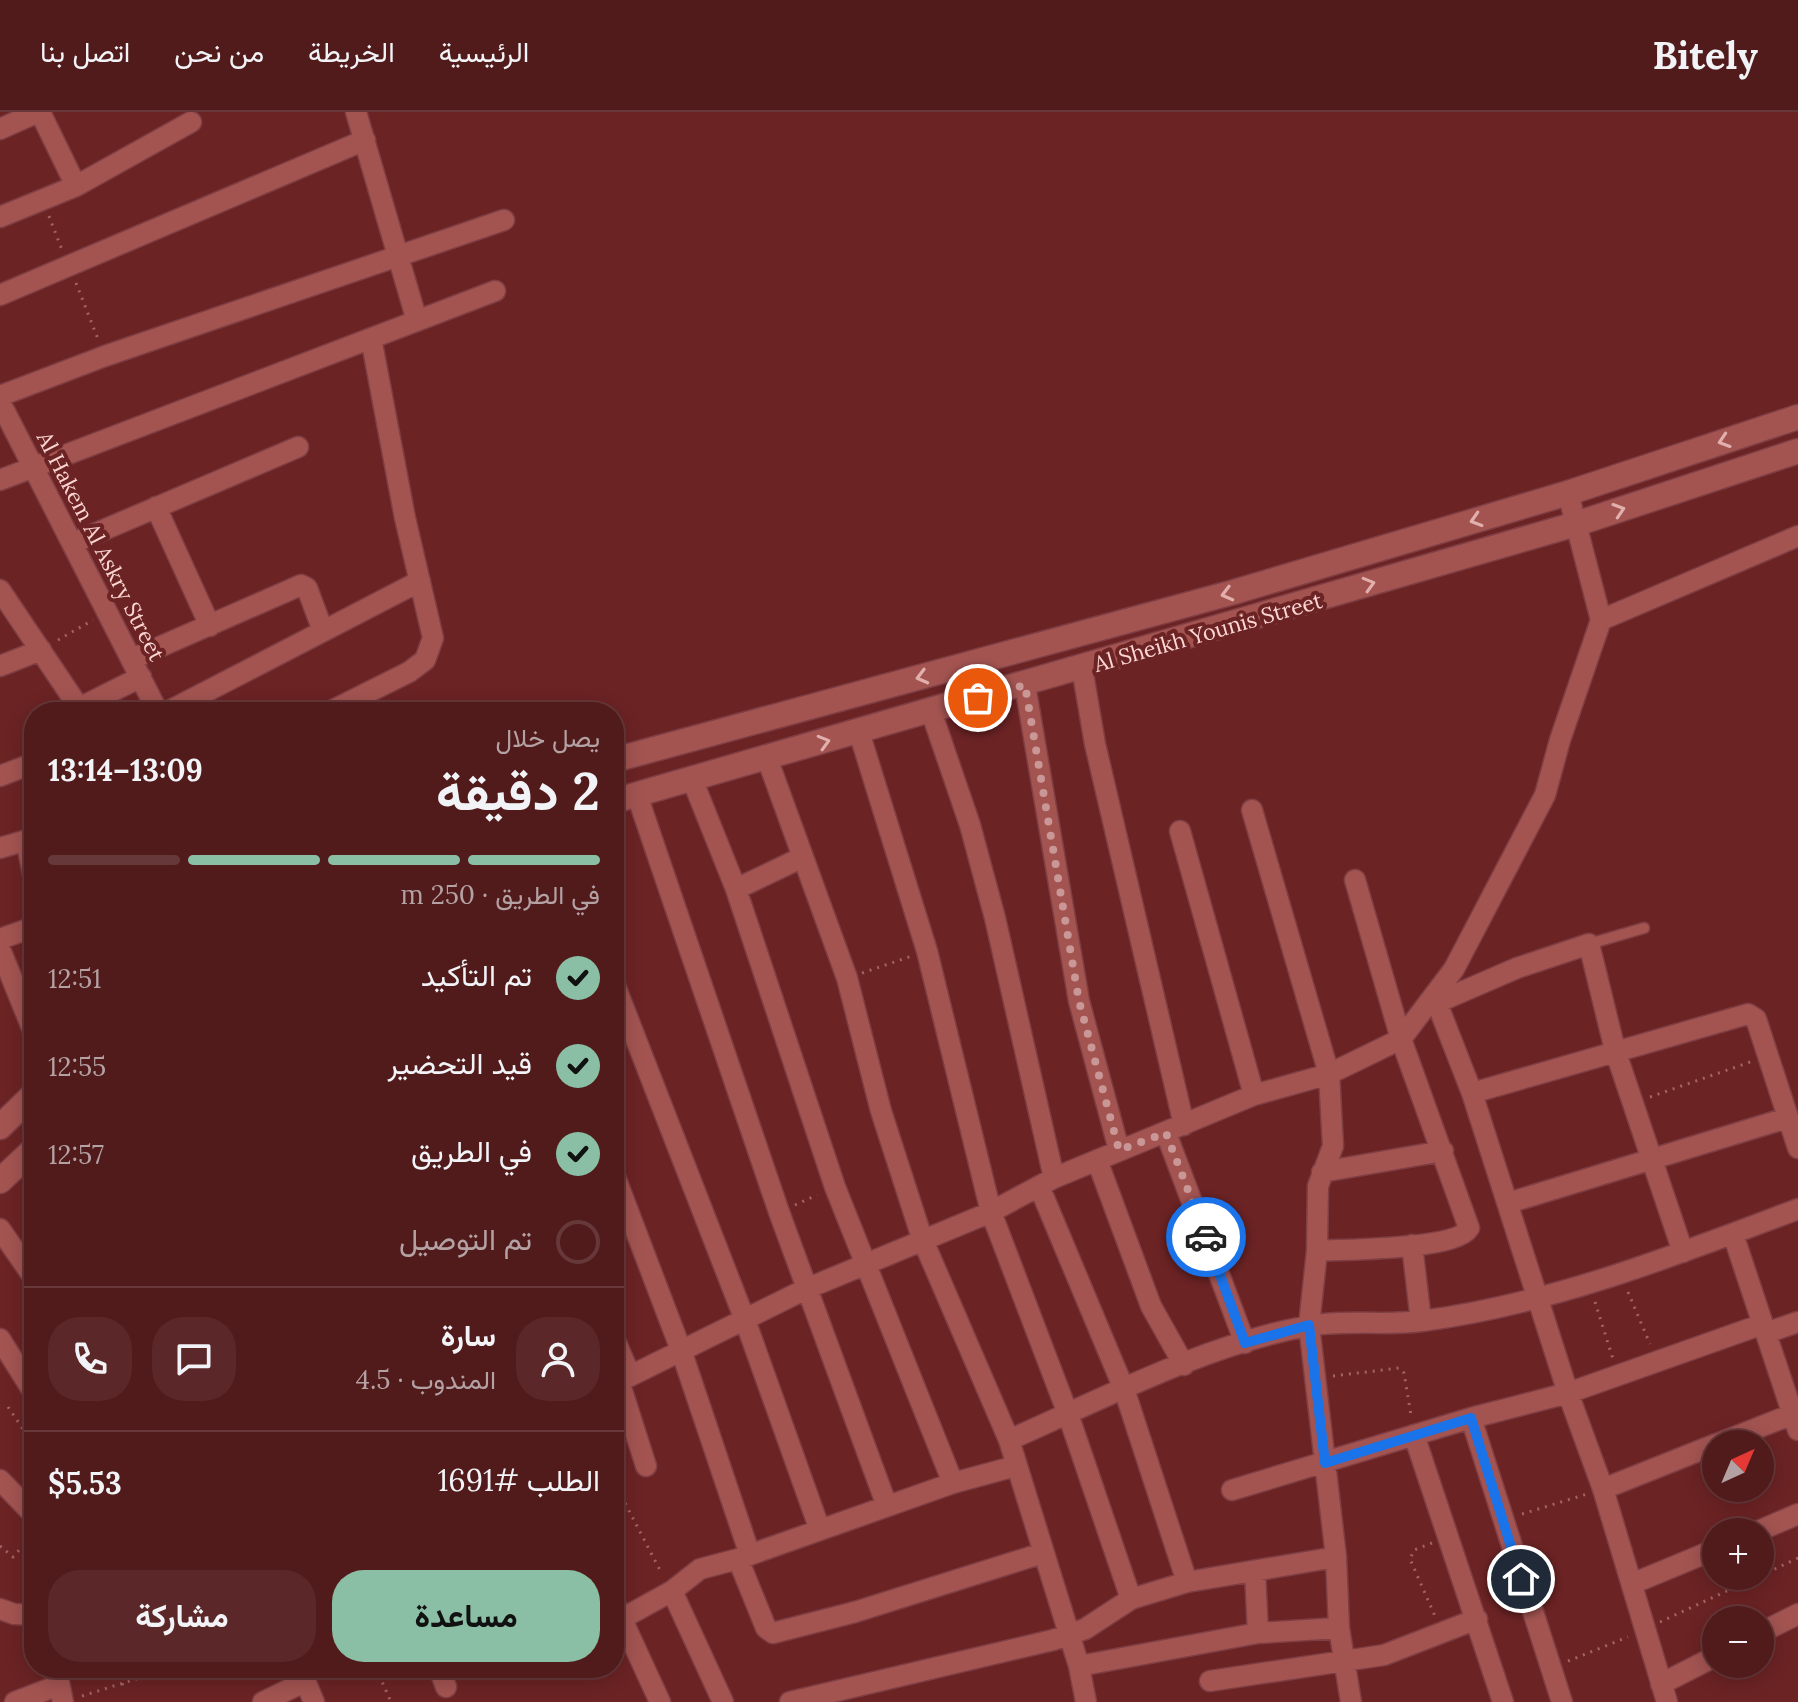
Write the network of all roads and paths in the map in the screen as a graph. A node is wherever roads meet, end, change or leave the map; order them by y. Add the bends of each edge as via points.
1 (39, 112) edge
2 (356, 112) edge
3 (191, 122) dead end
4 (0, 129) edge
5 (365, 140) junction
6 (76, 186) junction
7 (0, 217) edge
8 (504, 220) dead end
9 (399, 255) junction
10 (495, 291) dead end
11 (0, 295) edge
12 (417, 321) junction
13 (371, 338) junction
14 (0, 399) edge
15 (1798, 417) edge
16 (298, 447) dead end
17 (1798, 451) edge
18 (35, 466) junction
19 (0, 480) edge
20 (1568, 493) junction
21 (156, 507) junction
22 (1576, 524) junction
23 (1798, 536) edge
24 (73, 543) junction
25 (420, 581) junction
26 (0, 590) edge
27 (108, 611) junction
28 (1601, 620) junction
29 (210, 626) junction
30 (323, 631) junction
31 (1046, 643) junction
32 (41, 650) junction
33 (0, 666) edge
34 (137, 668) junction
35 (1082, 668) junction
36 (1054, 676) junction
37 (1025, 685) junction
38 (75, 702) edge
39 (91, 702) edge
40 (153, 702) edge
41 (186, 702) edge
42 (349, 702) edge
43 (931, 711) junction
44 (859, 732) junction
45 (624, 757) edge
46 (767, 758) junction
47 (24, 767) edge
48 (0, 776) edge
49 (692, 779) junction
50 (625, 798) edge
51 (1252, 810) dead end
52 (1180, 831) dead end
53 (24, 841) edge
54 (0, 848) edge
55 (801, 858) junction
56 (1355, 880) dead end
57 (736, 889) junction
58 (1644, 928) dead end
59 (24, 931) edge
60 (0, 939) edge
61 (1589, 944) junction
62 (0, 949) edge
63 (927, 951) junction
64 (847, 978) junction
65 (1436, 1001) junction
66 (24, 1008) edge
67 (624, 1009) edge
68 (1401, 1039) junction
69 (1615, 1050) junction
70 (1768, 1056) junction
71 (1329, 1074) junction
72 (1472, 1093) junction
73 (1254, 1095) junction
74 (24, 1104) edge
75 (1632, 1104) junction
76 (1787, 1118) junction
77 (0, 1127) edge
78 (1175, 1129) junction
79 (1798, 1148) edge
80 (1119, 1150) junction
81 (1443, 1151) junction
82 (24, 1158) edge
83 (1097, 1160) junction
84 (1650, 1162) junction
85 (1322, 1172) junction
86 (0, 1181) edge
87 (1046, 1182) junction
88 (835, 1187) junction
89 (624, 1200) edge
90 (1508, 1203) junction
91 (1798, 1209) edge
92 (779, 1212) junction
93 (991, 1212) junction
94 (0, 1229) edge
95 (1733, 1234) junction
96 (922, 1238) junction
97 (1412, 1245) junction
98 (1317, 1251) junction
99 (1683, 1252) junction
100 (866, 1262) junction
101 (24, 1264) edge
102 (1620, 1273) junction
103 (1589, 1283) junction
104 (806, 1289) junction
105 (1540, 1299) junction
106 (745, 1320) junction
107 (1421, 1321) junction
108 (1798, 1322) edge
109 (1309, 1325) junction
110 (1764, 1329) junction
111 (0, 1339) edge
112 (1245, 1343) junction
113 (681, 1350) junction
114 (1656, 1363) junction
115 (1184, 1365) junction
116 (1619, 1376) junction
117 (24, 1377) edge
118 (624, 1378) edge
119 (1313, 1379) junction
120 (1124, 1389) junction
121 (624, 1390) edge
122 (1568, 1393) junction
123 (8, 1407) dead end
124 (1068, 1414) junction
125 (1471, 1418) junction
126 (1796, 1419) edge
127 (24, 1430) edge
128 (1761, 1430) edge
129 (1414, 1435) junction
130 (1009, 1440) junction
131 (1702, 1450) edge
132 (1325, 1463) junction
133 (646, 1466) dead end
134 (1016, 1466) junction
135 (0, 1480) edge
136 (953, 1483) junction
137 (1603, 1489) junction
138 (1232, 1490) dead end
139 (624, 1501) edge
140 (24, 1505) edge
141 (887, 1506) junction
142 (1798, 1514) edge
143 (1503, 1520) junction
144 (1774, 1524) edge
145 (820, 1530) junction
146 (1449, 1537) junction
147 (24, 1544) edge
148 (0, 1546) edge
149 (1043, 1553) junction
150 (1702, 1555) edge
151 (744, 1557) junction
152 (1336, 1557) junction
153 (1798, 1558) edge
154 (1774, 1569) edge
155 (1255, 1572) junction
156 (1187, 1582) junction
157 (1634, 1583) junction
158 (1730, 1590) edge
159 (672, 1591) junction
160 (1131, 1599) junction
161 (624, 1608) edge
162 (0, 1609) edge
163 (24, 1614) edge
164 (1798, 1614) edge
165 (1477, 1619) junction
166 (624, 1623) edge
167 (1774, 1626) edge
168 (1339, 1628) junction
169 (1645, 1630) junction
170 (1258, 1633) junction
171 (1443, 1634) junction
172 (1067, 1635) junction
173 (1345, 1663) junction
174 (1079, 1666) junction
175 (1702, 1666) edge
176 (1550, 1668) junction
177 (121, 1678) edge
178 (144, 1678) edge
179 (297, 1678) edge
180 (305, 1678) edge
181 (380, 1678) edge
182 (1210, 1681) dead end
183 (123, 1686) junction
184 (60, 1689) edge
185 (1664, 1693) edge
186 (1082, 1701) edge
187 (15, 1702) edge
188 (263, 1702) edge
189 (314, 1702) edge
190 (391, 1702) edge
191 (660, 1702) edge
192 (723, 1702) edge
193 (790, 1702) edge
194 (1351, 1702) edge
195 (1503, 1702) edge
196 (1562, 1702) edge

1 - 4 street
1 - 6 street
2 - 5 street
3 - 6 street
5 - 9 street
5 - 11 street
6 - 7 street
8 - 9 street
9 - 12 street
9 - 14 street via 105,356
10 - 12 street
12 - 13 street
13 - 18 street
13 - 25 street
14 - 18 street, Al Hakem Al Askry Street
15 -> 20 street, Al Sheikh Younis Street
16 - 21 street
22 -> 17 street, Al Sheikh Younis Street
18 - 19 street
18 - 24 street, Al Hakem Al Askry Street
20 - 22 street
20 -> 31 street, Al Sheikh Younis Street
21 - 24 street
21 - 29 street
22 - 28 street
35 -> 22 street, Al Sheikh Younis Street
23 - 28 street
24 - 27 street, Al Hakem Al Askry Street
25 - 30 street
25 - 42 street via 433,638 425,660
26 - 32 street
27 - 32 path
27 - 34 street, Al Hakem Al Askry Street
28 - 65 street via 1545,795
29 - 30 street via 304,585
29 - 34 street
30 - 41 street
31 - 36 street
31 -> 45 street, Al Sheikh Younis Street
32 - 33 street
32 - 38 street
34 - 39 street
34 - 40 street, Al Hakem Al Askry Street
35 - 36 street, Al Sheikh Younis Street
35 - 78 street
36 - 37 street, Al Sheikh Younis Street
37 - 43 street, Al Sheikh Younis Street
37 - 80 street via 1079,1001
43 - 44 street, Al Sheikh Younis Street
43 - 87 street via 995,918
46 -> 44 street, Al Sheikh Younis Street
44 - 63 street
46 - 49 street, Al Sheikh Younis Street
46 - 55 street
47 - 48 street
49 - 50 street, Al Sheikh Younis Street
49 - 57 street
50 - 92 street
51 - 71 street
52 - 73 street
53 - 54 street
55 - 57 street
55 - 64 street
56 - 68 street
57 - 88 street
58 - 61 lane
59 - 60 street
61 - 65 street
61 - 69 street
62 - 66 street
63 - 64 path
63 - 93 street
64 - 96 street via 881,1111
65 - 68 street
65 - 72 street
67 - 106 street
68 - 71 street
68 - 81 street
69 - 70 street via 1748,1014 1756,1019
69 - 72 street
69 - 75 street
70 - 75 path
70 - 76 street
71 - 73 street
71 - 85 street via 1333,1146
72 - 90 street
73 - 78 street
74 - 77 street
75 - 84 street
76 - 79 street
76 - 84 street
78 - 80 street
78 - 112 street
80 - 83 street
81 - 85 street
81 - 97 street via 1469,1228 1463,1236
82 - 86 street
83 - 87 street
83 - 115 street via 1151,1306
84 - 90 street
84 - 99 street
85 - 98 street
87 - 93 street
87 - 120 street
88 - 92 path
88 - 100 street
89 - 113 street
90 - 105 street
91 - 95 street
92 - 104 street
93 - 96 street
93 - 124 street
94 - 101 street
95 - 99 street
95 - 110 street
96 - 100 street
96 - 130 street
97 - 98 street
97 - 107 street
98 - 109 street
99 - 102 street
100 - 104 street
100 - 136 street
102 - 103 street
102 - 114 path
103 - 105 street
103 - 116 path
104 - 106 street
104 - 141 street
105 - 107 street
105 - 122 street
106 - 113 street
106 - 145 street
107 - 109 street
108 - 110 street
109 - 112 street
109 - 119 street
110 - 114 street
110 - 126 street
111 - 117 street
112 - 115 street
113 - 118 street
113 - 151 street
114 - 116 street
115 - 120 street
116 - 122 street
119 - 129 path via 1399,1368
119 - 132 street
120 - 124 street
120 - 156 street
121 - 133 street
122 - 125 street
122 - 137 street
123 - 127 path
124 - 130 street
124 - 160 street
125 - 129 street
125 - 143 street
126 - 128 street
129 - 132 street
129 - 146 street
130 - 134 street
131 - 137 street
132 - 138 street
132 - 152 street
134 - 136 street
134 - 149 street
135 - 140 street
136 - 141 street
137 - 143 path
137 - 157 street
139 - 159 path
141 - 145 street
142 - 144 street
143 - 176 street
145 - 151 street
146 - 165 street
146 - 171 path via 1410,1555
147 - 148 path via 13,1557
149 - 151 street via 773,1633 766,1628
149 - 172 street
150 - 157 street
151 - 159 street via 700,1569
152 - 155 street
152 - 168 street
153 - 154 path
155 - 156 street
155 - 170 street
156 - 160 street
157 - 169 street
158 - 169 path
159 - 161 street
159 - 192 street
160 - 172 street
162 - 163 street
164 - 167 street
165 - 171 street
165 - 195 street
166 - 191 street
168 - 170 street
168 - 173 street
169 - 176 path
169 - 185 street
170 - 174 street
171 - 173 street
172 - 174 street
172 - 193 street
173 - 182 street
173 - 194 street
174 - 186 street
175 - 185 street
176 - 196 street
177 - 183 path
178 - 183 path
179 - 188 street
180 - 189 street
181 - 190 path
183 - 184 path
184 - 187 street

